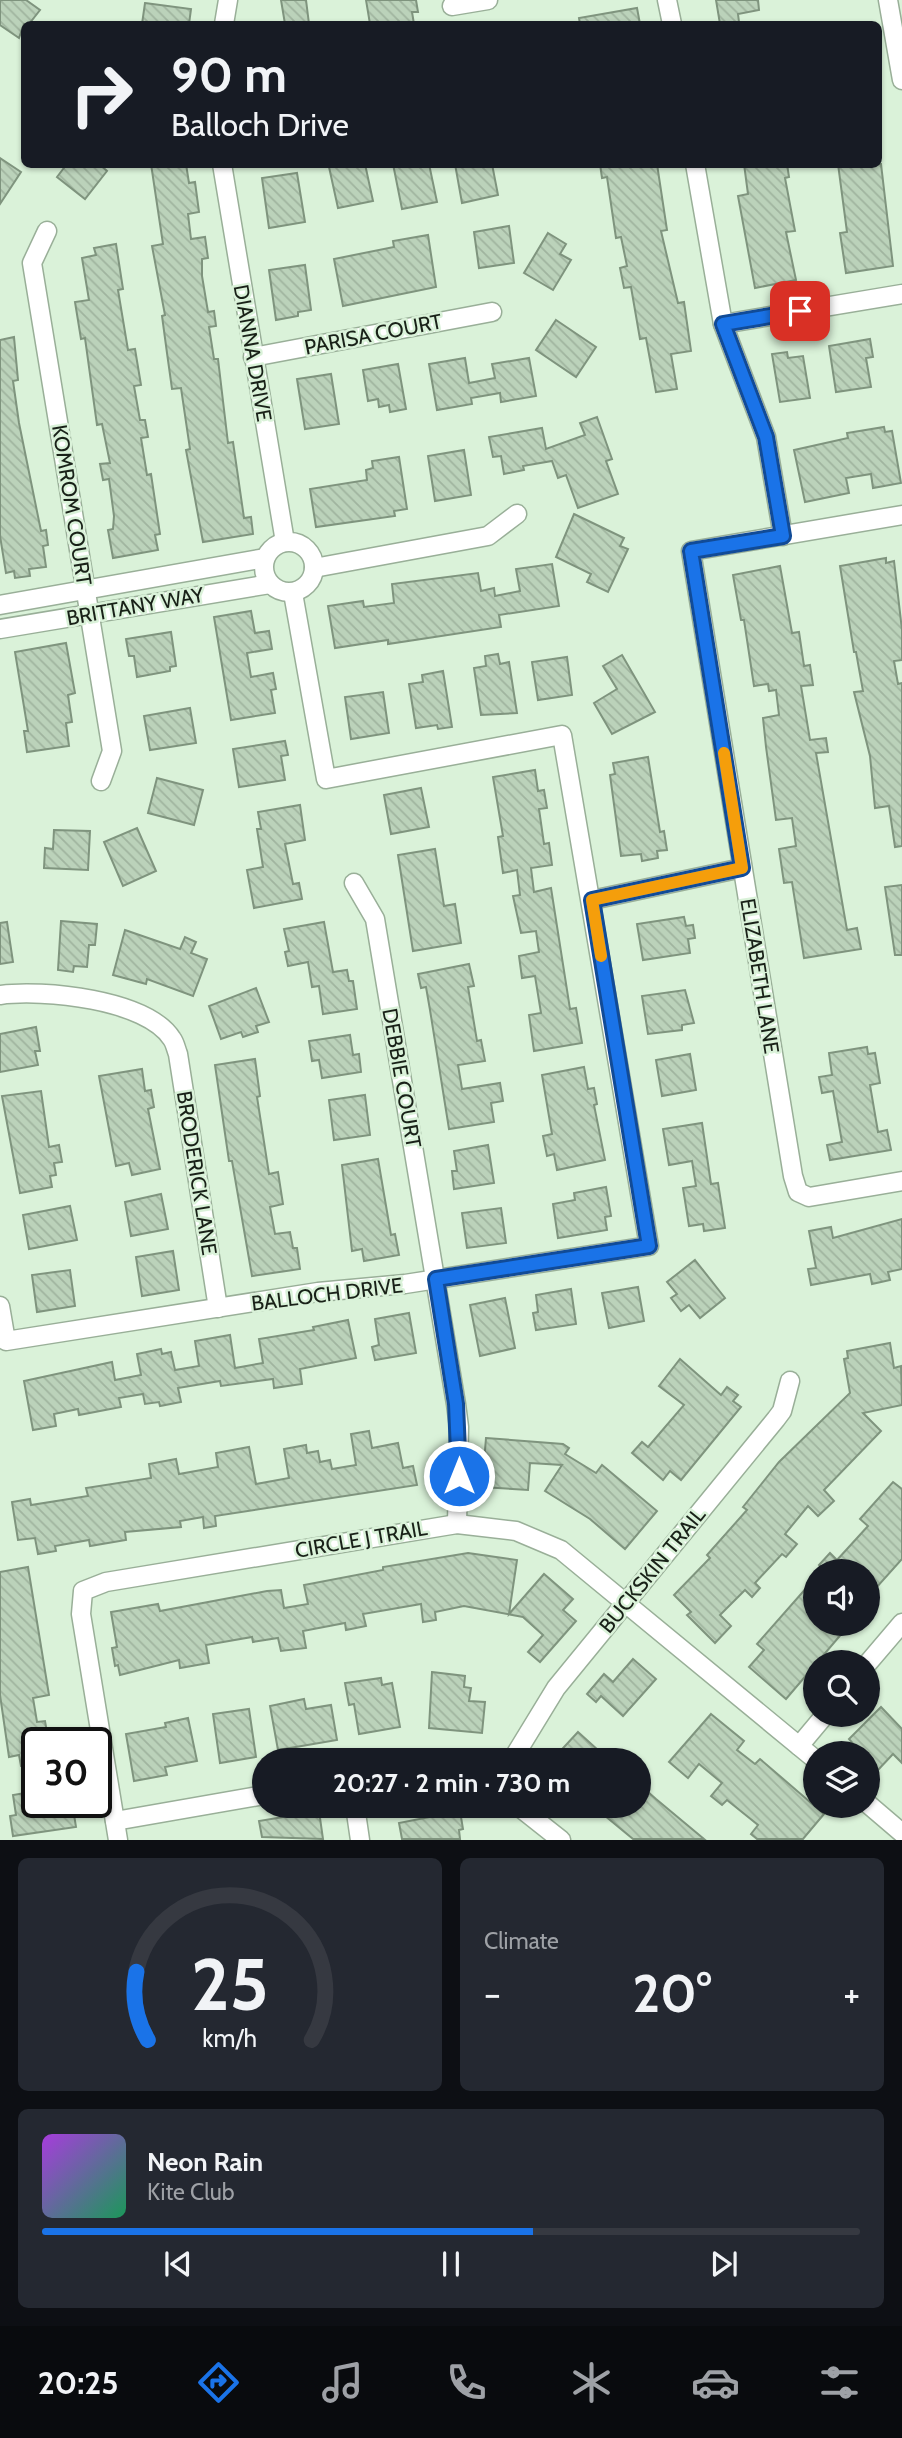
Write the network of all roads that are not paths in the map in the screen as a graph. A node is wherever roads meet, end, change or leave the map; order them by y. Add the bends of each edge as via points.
1 (228, 0) edge
2 (488, 0) edge
3 (667, 0) edge
4 (888, 0) edge
5 (451, 3) edge
6 (224, 21) edge
7 (454, 21) edge
8 (671, 21) edge
9 (902, 80) edge
10 (223, 168) edge
11 (696, 168) edge
12 (47, 230) dead end
13 (902, 294) edge
14 (492, 312) dead end
15 (723, 324) junction
16 (253, 357) junction
17 (517, 514) dead end
18 (902, 515) edge
19 (783, 536) junction
20 (285, 542) junction
21 (265, 558) junction
22 (314, 568) junction
23 (270, 584) junction
24 (85, 590) junction
25 (293, 593) junction
26 (0, 604) edge
27 (90, 614) junction
28 (0, 629) edge
29 (101, 781) dead end
30 (742, 868) junction
31 (354, 883) dead end
32 (592, 900) junction
33 (0, 995) edge
34 (902, 1181) edge
35 (436, 1279) junction
36 (0, 1306) edge
37 (218, 1308) junction
38 (790, 1381) dead end
39 (457, 1524) junction
40 (625, 1602) junction
41 (902, 1623) edge
42 (879, 1650) edge
43 (815, 1727) edge
44 (799, 1746) junction
45 (519, 1748) edge
46 (803, 1749) edge
47 (252, 1798) edge
48 (880, 1814) edge
49 (357, 1818) edge
50 (534, 1818) edge
51 (115, 1821) junction
52 (902, 1833) edge
53 (118, 1839) edge
54 (360, 1839) edge
55 (561, 1839) edge

1 - 6 street
2 - 5 street
3 - 8 street
4 - 9 street
5 - 7 street
10 - 16 street, DIANNA DRIVE
11 - 15 street
12 - 24 street, KOMROM COURT via 32,263
13 - 15 street
14 - 16 street, PARISA COURT
15 - 19 street via 766,437
16 - 20 street, DIANNA DRIVE
17 - 22 street via 488,536
18 - 19 street
19 - 30 street, ELIZABETH LANE via 691,551
20 - 21 street
20 - 22 street via 302,545
21 - 23 street
21 - 24 street, BRITTANY WAY
22 - 25 street via 308,584
23 - 25 street
23 - 27 street, BRITTANY WAY
24 - 26 street, BRITTANY WAY
24 - 27 street, KOMROM COURT
25 - 32 street via 326,779 562,736
27 - 28 street, BRITTANY WAY
27 - 29 street, KOMROM COURT via 112,751
30 - 32 street
30 - 34 street, ELIZABETH LANE via 798,1192 810,1197
31 - 35 street, DEBBIE COURT via 375,919
32 - 35 street, BALLOCH DRIVE via 649,1246
33 - 37 street, BRODERICK LANE via 42,993 119,1007 158,1025 172,1038
35 - 37 street, BALLOCH DRIVE
35 - 39 street, DEBBIE COURT via 459,1427
36 - 37 street, BALLOCH DRIVE via 6,1341
38 - 40 street, BUCKSKIN TRAIL via 782,1411
39 - 40 street, CIRCLE J TRAIL via 496,1526 539,1540 580,1564
39 - 51 street, CIRCLE J TRAIL via 106,1582 83,1591 81,1614
40 - 44 street, CIRCLE J TRAIL
40 - 45 street, BUCKSKIN TRAIL via 556,1688
41 - 42 street
43 - 44 street
44 - 46 street, CIRCLE J TRAIL
47 - 51 street
48 - 52 street
49 - 54 street
50 - 55 street
51 - 53 street

